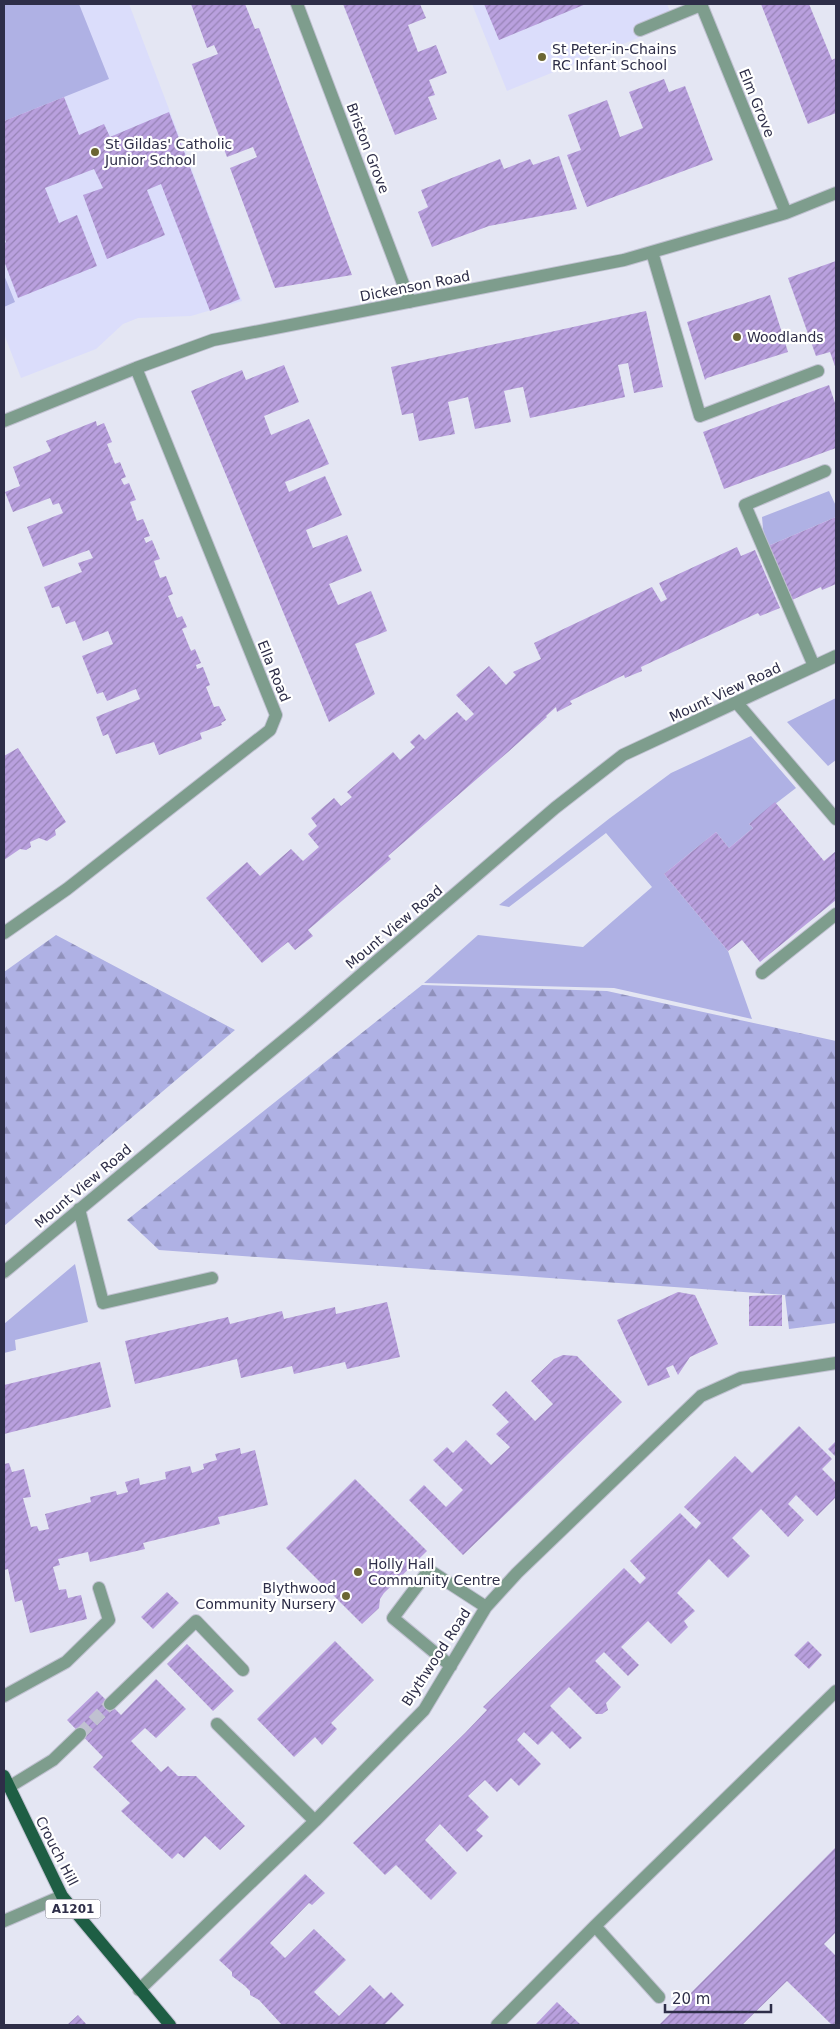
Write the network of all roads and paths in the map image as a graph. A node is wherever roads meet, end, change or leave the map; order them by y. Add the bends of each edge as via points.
1 (297, 4) edge
2 (701, 5) edge
3 (640, 30) dead end
4 (836, 193) edge
5 (786, 213) junction
6 (652, 252) junction
7 (410, 302) junction
8 (136, 368) junction
9 (818, 371) dead end
10 (4, 421) edge
11 (825, 471) dead end
12 (836, 656) edge
13 (814, 666) junction
14 (737, 703) junction
15 (836, 819) edge
16 (836, 914) edge
17 (4, 933) edge
18 (762, 973) dead end
19 (79, 1208) junction
20 (4, 1272) edge
21 (212, 1278) dead end
22 (836, 1363) edge
23 (99, 1588) dead end
24 (486, 1607) junction
25 (451, 1666) junction
26 (243, 1670) dead end
27 (836, 1691) edge
28 (4, 1696) edge
29 (110, 1704) tunnel mouth
30 (217, 1724) dead end
31 (80, 1734) tunnel mouth
32 (6, 1782) edge
33 (315, 1821) junction
34 (62, 1896) junction
35 (4, 1922) edge
36 (595, 1926) junction
37 (139, 1990) junction
38 (659, 1997) dead end
39 (170, 2025) edge
40 (497, 2025) edge

1 - 7 street, Briston Grove
2 - 3 street
2 - 5 street, Elm Grove
4 - 5 street, Dickenson Road
5 - 6 street, Dickenson Road
6 - 7 street, Dickenson Road
6 - 9 street via 700,416
7 - 8 street, Dickenson Road via 213,340
8 - 10 street, Dickenson Road
8 - 17 street, Ella Road via 276,715 270,730 67,889
11 - 13 street via 745,505
12 - 13 street, Mount View Road
13 - 14 street, Mount View Road
14 - 15 street
14 - 19 street, Mount View Road via 623,756 555,808 322,1008
16 - 18 street
19 - 20 street, Mount View Road
19 - 21 street via 103,1303
22 - 24 street, Blythwood Road via 741,1378 701,1396 517,1573
23 - 28 street via 109,1620 66,1662
24 - 25 street, Blythwood Road
24 - 25 street via 429,1570 393,1618
25 - 33 street, Blythwood Road via 424,1710
26 - 29 street via 196,1621
27 - 36 street
30 - 33 street
31 - 32 street via 53,1760
32 - 34 main road, Crouch Hill / A1201
33 - 37 street, Blythwood Road
34 - 35 street
34 - 37 main road, Crouch Hill / A1201
36 - 38 street
36 - 40 street
37 - 39 main road, Crouch Hill / A1201

